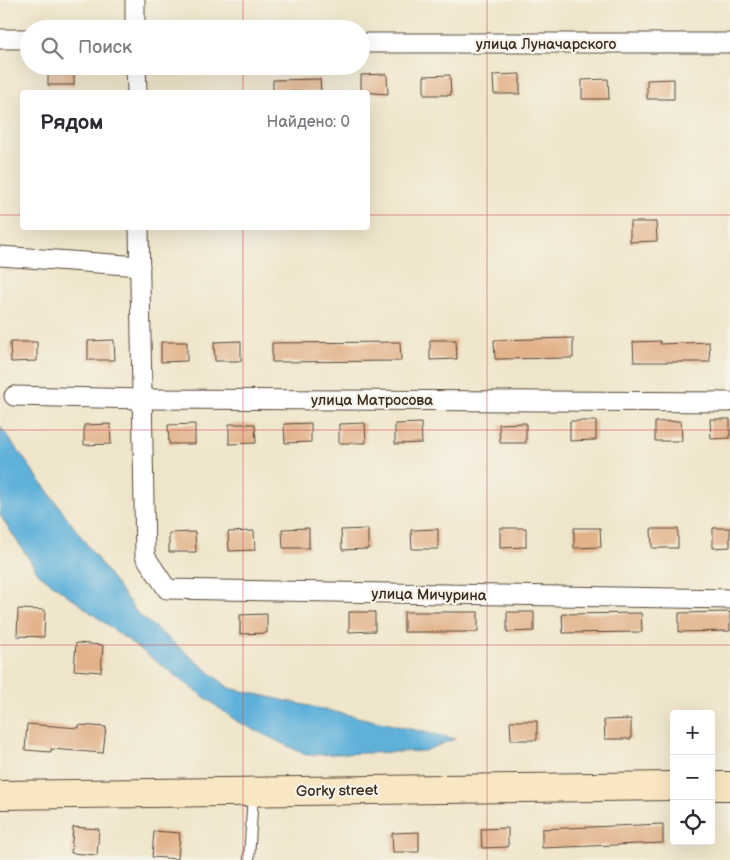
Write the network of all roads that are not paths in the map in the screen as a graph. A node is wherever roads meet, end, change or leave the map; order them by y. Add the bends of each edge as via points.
1 (135, 0) edge
2 (136, 20) edge
3 (0, 39) edge
4 (20, 39) edge
5 (370, 43) edge
6 (730, 43) edge
7 (136, 75) edge
8 (137, 90) edge
9 (139, 230) edge
10 (0, 256) edge
11 (140, 266) junction
12 (14, 396) dead end
13 (142, 399) junction
14 (730, 402) edge
15 (730, 599) edge
16 (670, 786) edge
17 (715, 786) edge
18 (730, 786) edge
19 (254, 792) junction
20 (0, 795) edge
21 (249, 860) edge

1 - 2 street
3 - 4 street
5 - 6 street, улица Луначарского
7 - 8 street
9 - 11 street
10 - 11 street
11 - 13 street
12 - 13 street, улица Матросова
13 - 14 street, улица Матросова
13 - 15 street, улица Мичурина via 145,556 168,589
16 - 19 main road, Gorky street
17 - 18 main road
19 - 20 main road, Gorky street
19 - 21 lane

